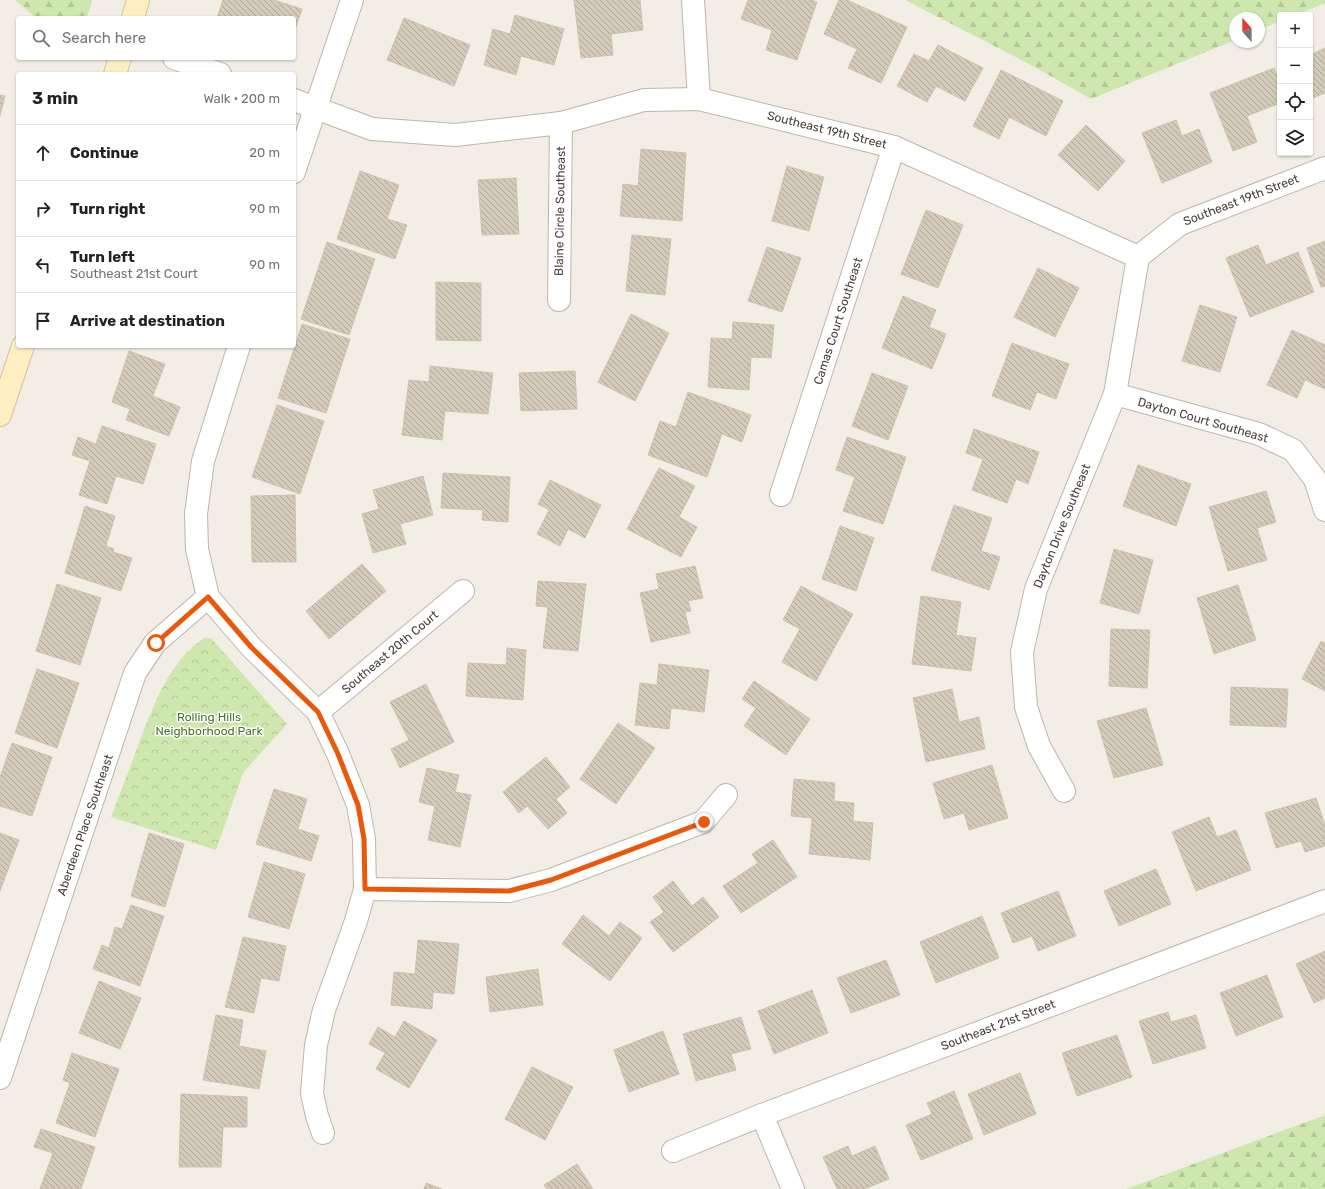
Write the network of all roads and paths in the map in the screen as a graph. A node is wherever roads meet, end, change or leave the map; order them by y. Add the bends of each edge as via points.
1 (138, 0) edge
2 (352, 0) edge
3 (693, 0) edge
4 (134, 16) edge
5 (119, 60) edge
6 (180, 60) edge
7 (116, 72) edge
8 (214, 72) edge
9 (699, 99) junction
10 (296, 101) edge
11 (314, 107) junction
12 (561, 122) junction
13 (894, 146) junction
14 (296, 166) edge
15 (1325, 168) edge
16 (1138, 257) junction
17 (559, 300) dead end
18 (22, 348) edge
19 (238, 348) edge
20 (1115, 394) junction
21 (0, 415) edge
22 (781, 495) dead end
23 (1325, 510) edge
24 (463, 591) dead end
25 (208, 597) junction
26 (318, 712) junction
27 (1064, 791) dead end
28 (726, 795) dead end
29 (365, 889) junction
30 (1325, 901) edge
31 (0, 1078) edge
32 (762, 1114) junction
33 (323, 1133) dead end
34 (673, 1151) dead end
35 (793, 1189) edge

1 - 4 street
2 - 11 street
3 - 9 street
5 - 7 street
6 - 8 street
9 - 12 street, Southeast 19th Street via 644,100
9 - 13 street, Southeast 19th Street
10 - 11 street, Southeast 19th Street
11 - 12 street, Southeast 19th Street via 372,130 455,135
11 - 14 street
12 - 17 street, Blaine Circle Southeast
13 - 16 street, Southeast 19th Street
13 - 22 street, Camas Court Southeast
15 - 16 street, Southeast 19th Street via 1180,224
16 - 20 street, Dayton Drive Southeast
18 - 21 street
19 - 25 street via 203,461 196,514 197,549
20 - 23 street, Dayton Court Southeast via 1259,434 1293,450 1315,479
20 - 27 street, Dayton Drive Southeast via 1036,589 1022,652 1026,706 1040,746
24 - 26 street, Southeast 20th Court
25 - 26 street via 251,647
25 - 31 street, Aberdeen Place Southeast via 156,643 136,673
26 - 29 street via 358,805 364,839
28 - 29 street via 704,822 551,880 509,891
29 - 33 street via 324,1010 316,1045 312,1093
30 - 32 street, Southeast 21st Street
32 - 34 street, Southeast 21st Street
32 - 35 street

